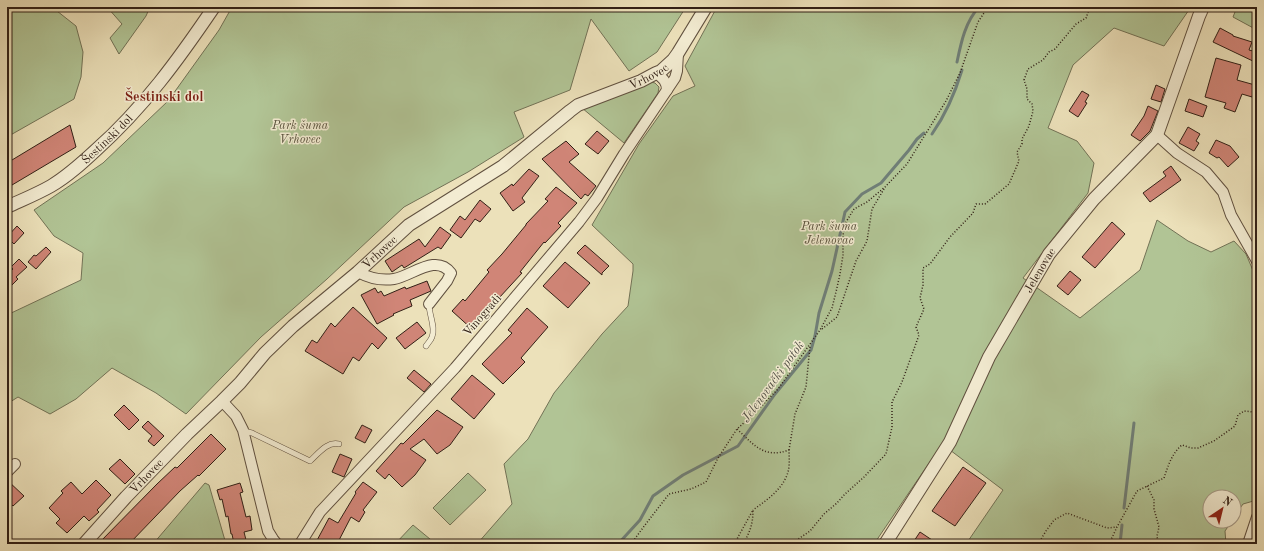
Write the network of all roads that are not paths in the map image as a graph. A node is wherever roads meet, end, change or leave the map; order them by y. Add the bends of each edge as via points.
1 (214, 7) edge
2 (706, 7) edge
3 (1203, 7) edge
4 (678, 53) junction
5 (656, 73) junction
6 (667, 90) junction
7 (1157, 134) junction
8 (7, 207) edge
9 (1257, 261) edge
10 (358, 272) junction
11 (429, 304) joint
12 (426, 346) dead end
13 (222, 401) junction
14 (243, 430) junction
15 (339, 444) dead end
16 (15, 464) dead end
17 (7, 472) edge
18 (1257, 517) edge
19 (84, 544) edge
20 (277, 544) edge
21 (300, 544) edge
22 (884, 544) edge
23 (1248, 544) edge

1 - 8 street, Šestinski dol via 168,72 141,106 112,136 59,181
2 - 4 street, Vrhovec
3 - 7 street, Jelenovac
4 - 5 street, Vrhovec
4 - 6 street, Vinogradi via 675,78
5 - 6 street via 662,77
5 - 10 street, Vrhovec via 578,105 502,166 409,225
6 - 21 street, Vinogradi via 579,222 455,368 320,512
7 - 9 street via 1177,153 1206,172 1224,192 1231,214
7 - 22 street, Jelenovac via 1094,199 1049,254 989,357 950,442
10 - 11 street via 383,280 395,279 432,264 440,264 451,273
10 - 13 street, Vrhovec via 274,344
11 - 12 lane via 433,328
13 - 14 street via 236,416
13 - 19 street, Vrhovec via 131,492
14 - 15 lane via 310,461 328,445
14 - 20 street via 268,531
16 - 17 street
18 - 23 street

